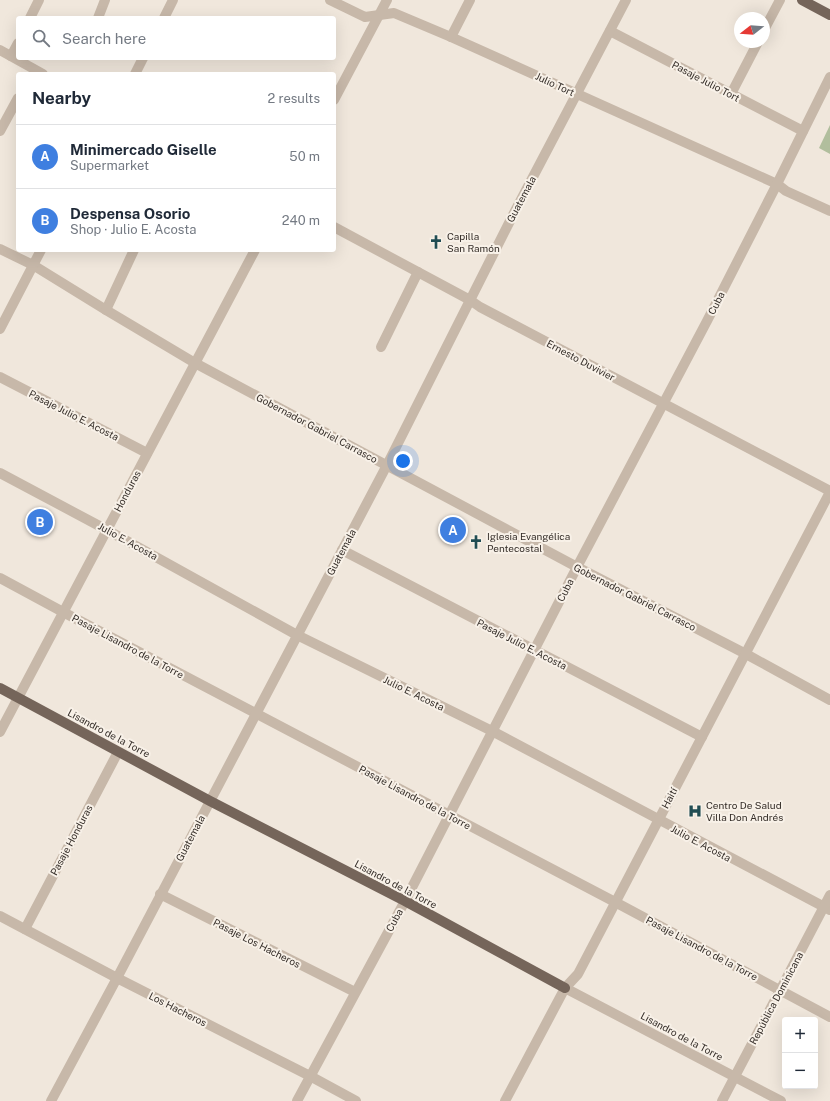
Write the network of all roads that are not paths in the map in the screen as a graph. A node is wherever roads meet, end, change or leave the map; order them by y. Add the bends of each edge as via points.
1 (39, 0) edge
2 (105, 0) edge
3 (173, 0) edge
4 (330, 0) edge
5 (387, 0) edge
6 (470, 0) edge
7 (626, 0) edge
8 (780, 0) edge
9 (802, 0) edge
10 (379, 15) junction
11 (830, 15) edge
12 (31, 16) edge
13 (99, 16) edge
14 (165, 16) edge
15 (770, 19) edge
16 (610, 31) junction
17 (451, 37) junction
18 (16, 47) edge
19 (755, 48) edge
20 (0, 50) edge
21 (11, 56) junction
22 (16, 59) edge
23 (17, 60) edge
24 (142, 60) edge
25 (36, 72) edge
26 (136, 72) edge
27 (830, 77) edge
28 (577, 94) junction
29 (731, 94) junction
30 (336, 96) edge
31 (16, 102) edge
32 (0, 131) edge
33 (803, 131) junction
34 (777, 184) junction
35 (830, 211) edge
36 (336, 228) edge
37 (0, 249) edge
38 (40, 252) edge
39 (133, 252) edge
40 (254, 252) edge
41 (33, 265) junction
42 (418, 272) junction
43 (470, 300) junction
44 (106, 310) junction
45 (0, 329) edge
46 (381, 348) dead end
47 (195, 363) junction
48 (0, 377) edge
49 (664, 403) junction
50 (148, 453) junction
51 (387, 465) junction
52 (0, 473) edge
53 (830, 492) edge
54 (107, 530) junction
55 (342, 550) junction
56 (577, 567) junction
57 (0, 578) edge
58 (63, 612) junction
59 (297, 635) junction
60 (534, 650) junction
61 (746, 654) junction
62 (0, 688) edge
63 (18, 698) junction
64 (830, 700) edge
65 (256, 713) junction
66 (0, 732) edge
67 (492, 732) junction
68 (702, 738) junction
69 (118, 752) junction
70 (210, 801) junction
71 (448, 815) junction
72 (658, 820) junction
73 (160, 894) junction
74 (830, 895) edge
75 (404, 901) junction
76 (615, 902) junction
77 (827, 908) edge
78 (0, 916) edge
79 (25, 929) junction
80 (117, 978) junction
81 (565, 988) junction
82 (780, 991) junction
83 (355, 992) junction
84 (830, 1017) edge
85 (310, 1076) junction
86 (735, 1076) junction
87 (51, 1101) edge
88 (297, 1101) edge
89 (356, 1101) edge
90 (505, 1101) edge
91 (722, 1101) edge
92 (781, 1101) edge

1 - 12 street
2 - 13 street
3 - 14 street
4 - 10 street, Julio Tort via 365,17
5 - 10 street
6 - 17 street
7 - 16 street, Guatemala
8 - 15 street
9 - 11 main road
10 - 17 street, Julio Tort via 394,12
10 - 30 street
16 - 28 street, Guatemala
16 - 29 street, Pasaje Julio Tort
17 - 28 street, Julio Tort
18 - 21 street
19 - 29 street
20 - 21 street
21 - 22 street
23 - 25 street
24 - 26 street
27 - 33 street, Cuba
28 - 34 street, Julio Tort
28 - 43 street, Guatemala
29 - 33 street, Pasaje Julio Tort
31 - 32 street
33 - 34 street, Cuba
34 - 35 street, Julio Tort via 786,191
34 - 49 street, Cuba
36 - 42 street, Ernesto Duvivier
37 - 41 street, Gobernador Gabriel Carrasco
38 - 41 street
39 - 44 street
40 - 47 street, Honduras
41 - 44 street, Gobernador Gabriel Carrasco
41 - 45 street
42 - 43 street, Ernesto Duvivier
42 - 46 street
43 - 49 street, Ernesto Duvivier
43 - 51 street, Guatemala
44 - 47 street, Gobernador Gabriel Carrasco
47 - 50 street, Honduras
47 - 51 street, Gobernador Gabriel Carrasco
48 - 50 street, Pasaje Julio E. Acosta
49 - 53 street, Ernesto Duvivier
49 - 56 street, Cuba
50 - 54 street, Honduras
51 - 55 street, Guatemala
51 - 56 street, Gobernador Gabriel Carrasco
52 - 54 street, Julio E. Acosta
53 - 61 street, Haití
54 - 58 street, Honduras
54 - 59 street, Julio E. Acosta
55 - 59 street, Guatemala
55 - 60 street, Pasaje Julio E. Acosta
56 - 60 street, Cuba
56 - 61 street, Gobernador Gabriel Carrasco
57 - 58 street, Pasaje Lisandro de la Torre
58 - 63 street, Honduras
58 - 65 street, Pasaje Lisandro de la Torre
59 - 65 street, Guatemala
59 - 67 street, Julio E. Acosta
60 - 67 street, Cuba
60 - 68 street, Pasaje Julio E. Acosta
61 - 64 street, Gobernador Gabriel Carrasco
61 - 68 street, Haití
62 - 63 main road, Lisandro de la Torre
63 - 66 street, Honduras
63 - 69 main road, Lisandro de la Torre
65 - 70 street, Guatemala
65 - 71 street, Pasaje Lisandro de la Torre
67 - 71 street, Cuba
67 - 72 street, Julio E. Acosta
68 - 72 street, Haití
69 - 70 main road, Lisandro de la Torre
69 - 79 street, Pasaje Honduras
70 - 73 street, Guatemala
70 - 75 main road, Lisandro de la Torre
71 - 75 street, Cuba
71 - 76 street, Pasaje Lisandro de la Torre
72 - 76 street, Haití
72 - 77 street, Julio E. Acosta
73 - 80 street, Guatemala
73 - 83 street, Pasaje Los Hacheros
74 - 77 street, República Dominicana
75 - 81 main road, Lisandro de la Torre
75 - 83 street, Cuba
76 - 81 street, Haití via 578,974
76 - 82 street, Pasaje Lisandro de la Torre
77 - 82 street, República Dominicana
78 - 79 street, Los Hacheros
79 - 80 street, Los Hacheros
80 - 85 street, Los Hacheros
80 - 87 street, Guatemala
81 - 86 street, Lisandro de la Torre
81 - 90 street, Haití
82 - 84 street, Pasaje Lisandro de la Torre
82 - 86 street, República Dominicana
83 - 85 street, Cuba
85 - 88 street, Cuba
85 - 89 street, Los Hacheros
86 - 91 street, República Dominicana
86 - 92 street, Lisandro de la Torre

